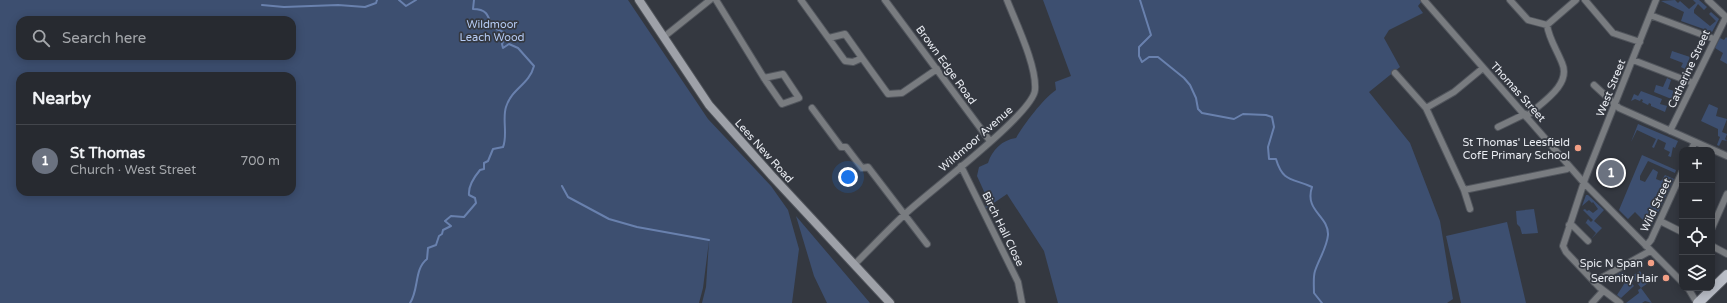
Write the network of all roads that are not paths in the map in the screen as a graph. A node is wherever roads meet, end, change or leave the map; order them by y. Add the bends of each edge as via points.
1 (640, 0) edge
2 (710, 0) edge
3 (716, 0) edge
4 (801, 0) edge
5 (885, 0) edge
6 (1007, 0) edge
7 (1424, 0) edge
8 (1510, 0) edge
9 (1576, 0) edge
10 (1585, 0) edge
11 (1656, 0) edge
12 (1708, 0) edge
13 (1650, 15) junction
14 (1726, 18) edge
15 (1547, 25) junction
16 (665, 36) junction
17 (829, 38) junction
18 (1714, 38) junction
19 (1640, 42) junction
20 (862, 58) junction
21 (1633, 60) junction
22 (1483, 68) junction
23 (937, 69) junction
24 (1395, 73) dead end
25 (764, 78) junction
26 (1693, 83) junction
27 (1594, 85) dead end
28 (1615, 106) junction
29 (812, 108) dead end
30 (1426, 108) junction
31 (1526, 115) junction
32 (1498, 127) dead end
33 (1670, 131) junction
34 (990, 141) junction
35 (1694, 142) junction
36 (1692, 147) edge
37 (1727, 156) edge
38 (961, 166) junction
39 (1570, 167) junction
40 (1679, 179) edge
41 (1584, 184) junction
42 (1464, 190) junction
43 (1727, 194) edge
44 (1470, 209) dead end
45 (905, 215) junction
46 (1715, 221) edge
47 (1660, 222) junction
48 (1570, 225) junction
49 (1679, 231) edge
50 (1588, 241) dead end
51 (927, 244) dead end
52 (1715, 248) edge
53 (1648, 249) junction
54 (1727, 254) edge
55 (855, 264) junction
56 (1727, 275) edge
57 (1679, 279) edge
58 (1594, 282) junction
59 (1603, 291) junction
60 (1690, 291) edge
61 (890, 303) edge
62 (1022, 303) edge
63 (1592, 303) edge
64 (1620, 303) edge
65 (1697, 303) edge

1 - 16 street, Lees New Road
2 - 16 street
3 - 25 street
4 - 17 street
5 - 23 street, Brown Edge Road
6 - 34 street, Wildmoor Avenue via 1032,66 1035,89 1034,96 1025,109
7 - 22 street, Thomas Street
8 - 15 street via 1528,20
9 - 15 street
10 - 19 street via 1609,30
11 - 13 street, West Street
12 - 14 street
13 - 18 street
13 - 19 street, West Street
14 - 18 street, Catherine Street
15 - 31 street via 1548,34 1563,64 1562,84
16 - 55 street, Lees New Road via 709,105
17 - 20 street via 845,34
17 - 20 street via 845,61 853,62
18 - 26 street, Catherine Street
19 - 21 street, West Street
20 - 23 street via 888,94 902,93
21 - 26 street
21 - 28 street, West Street
22 - 30 street via 1454,92
22 - 31 street, Thomas Street
23 - 34 street, Brown Edge Road
24 - 30 street
25 - 25 street via 783,74 799,98 782,104
26 - 33 street, Catherine Street
27 - 28 street
28 - 33 street
28 - 41 street, West Street
29 - 45 street via 841,148 846,147 862,168 868,167
30 - 42 street
31 - 32 street
31 - 39 street, Thomas Street
33 - 35 street
34 - 38 street, Wildmoor Avenue
35 - 36 street
35 - 37 street
38 - 45 street, Wildmoor Avenue
38 - 62 street, Birch Hall Close via 1018,282
39 - 41 street, Thomas Street
39 - 42 street
40 - 47 street, Wild Street
41 - 48 street, West Street
41 - 53 street, Thomas Street
42 - 44 street
43 - 46 street
45 - 51 street
45 - 55 street, Wildmoor Avenue
47 - 49 street
47 - 53 street, Wild Street
48 - 50 street
48 - 58 street, West Street via 1563,241 1564,249
52 - 54 street
53 - 57 street, Thomas Street
53 - 58 street
55 - 61 street, Lees New Road
56 - 65 main road
58 - 59 street
59 - 63 street
59 - 64 street
60 - 65 street

